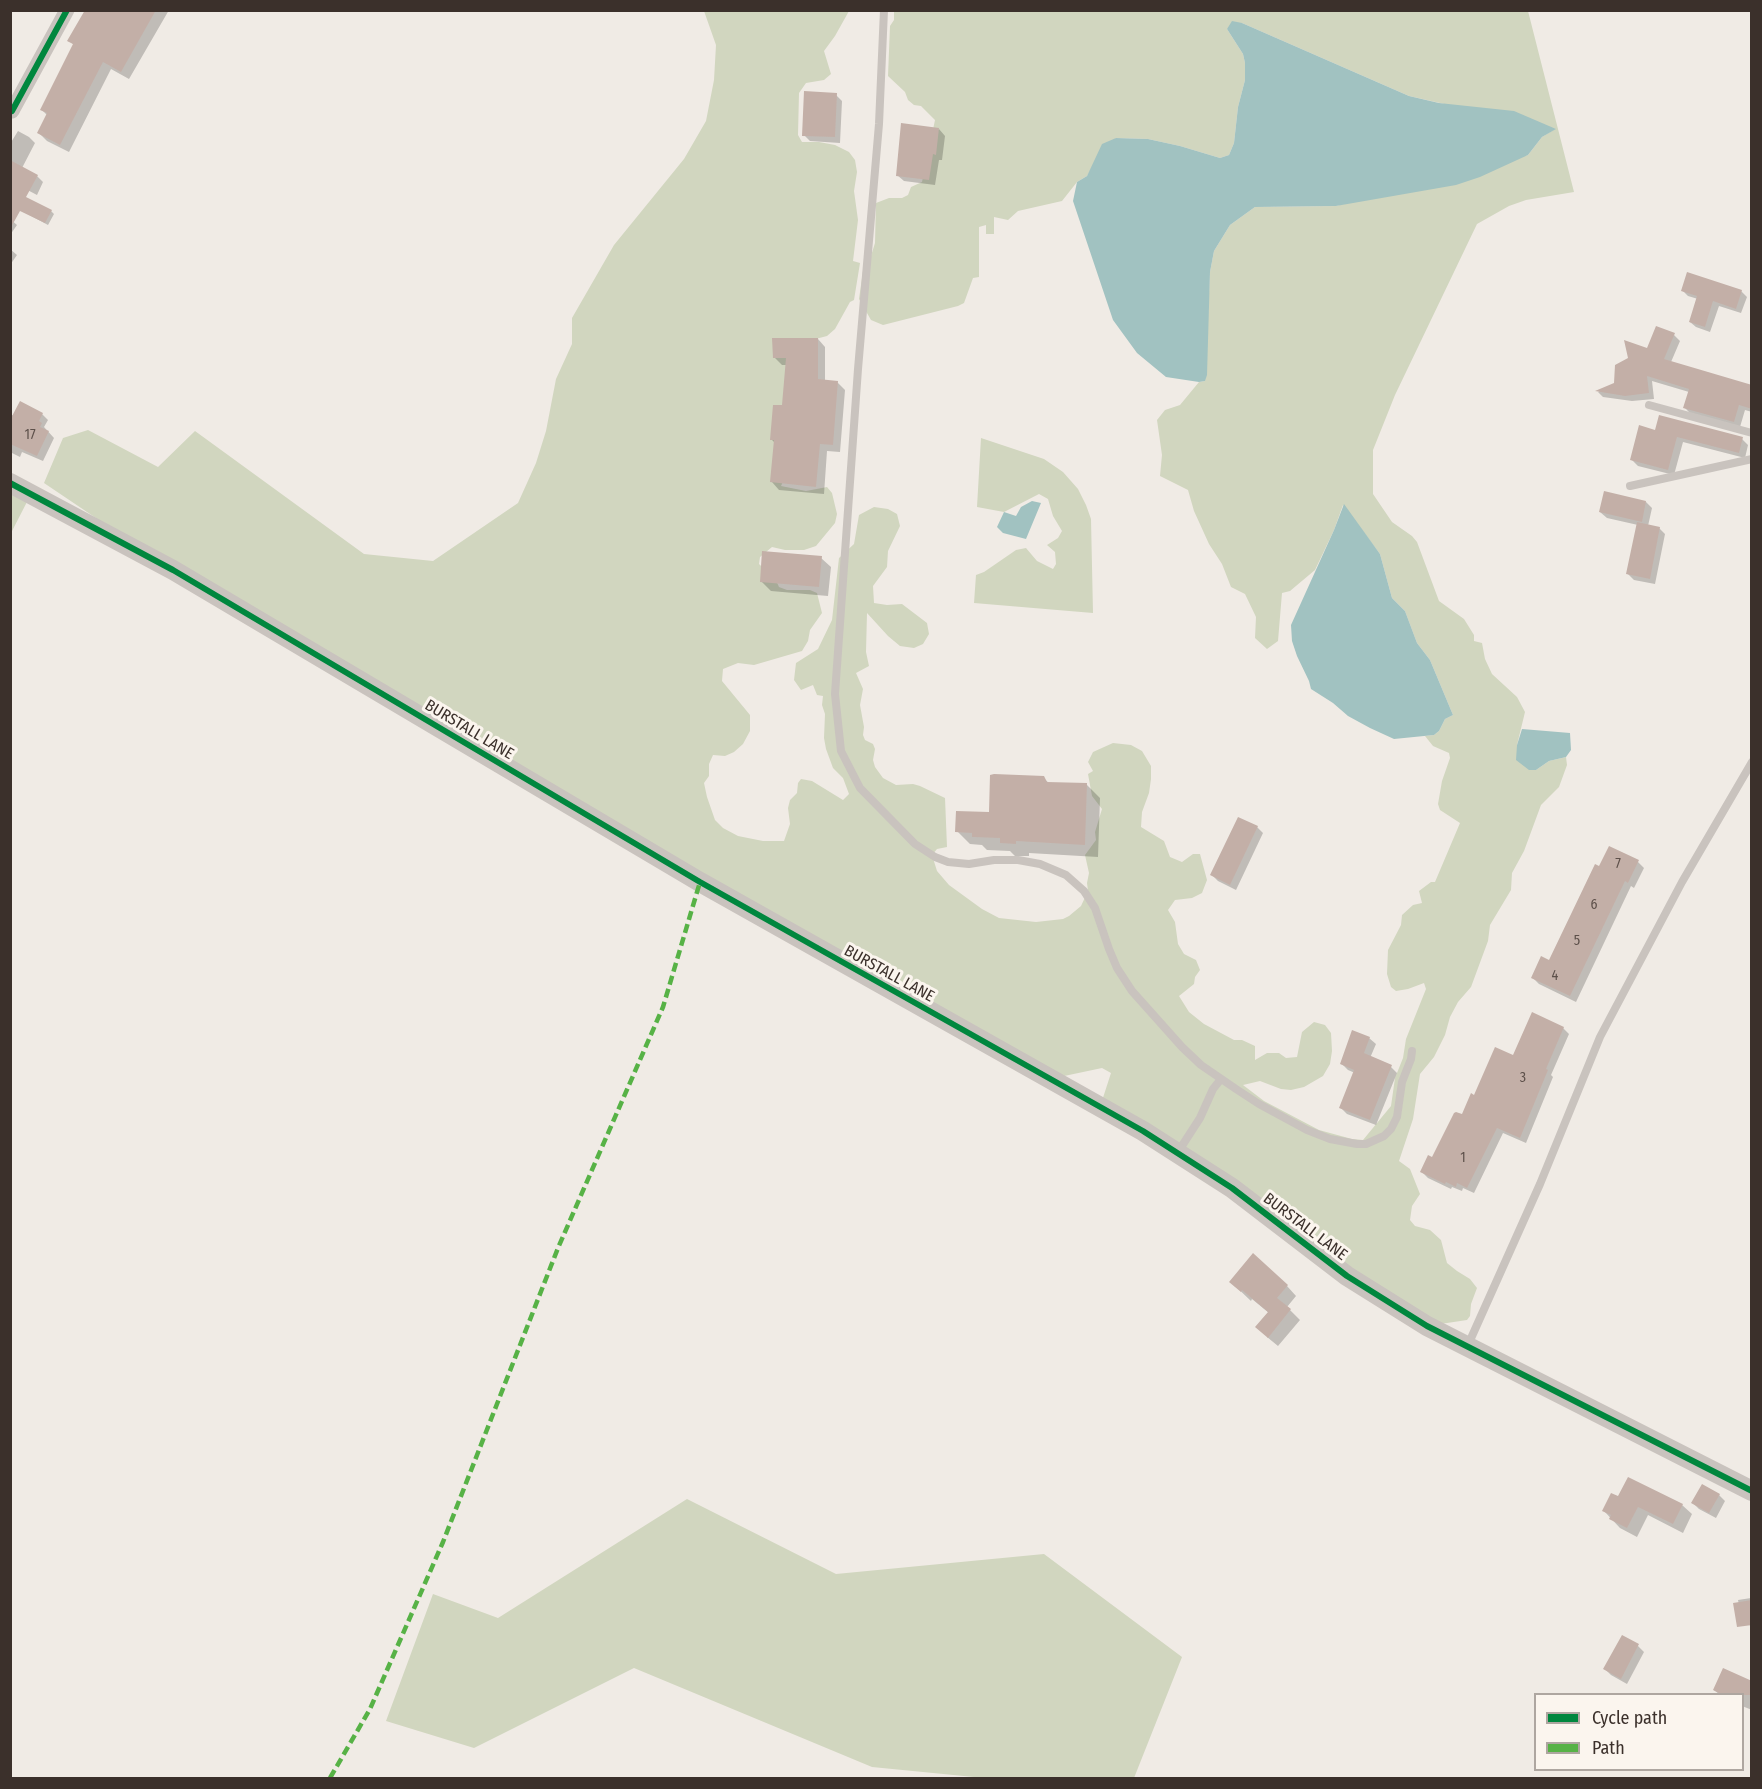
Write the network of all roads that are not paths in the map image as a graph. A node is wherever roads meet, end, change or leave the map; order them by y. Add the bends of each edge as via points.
1 (67, 10) edge
2 (884, 10) edge
3 (12, 111) edge
4 (1649, 405) dead end
5 (1752, 433) edge
6 (1752, 459) edge
7 (10, 483) edge
8 (1629, 486) dead end
9 (1752, 762) edge
10 (1412, 1051) dead end
11 (1221, 1079) junction
12 (1178, 1152) junction
13 (1467, 1346) junction
14 (1752, 1491) edge

1 - 3 street
2 - 11 lane via 879,124 835,694 841,751 860,788 915,844 935,857 969,864 1018,860 1066,875 1095,908 1117,968 1132,991 1182,1047
4 - 5 lane
6 - 8 lane
7 - 12 street, BURSTALL LANE via 173,570 700,882
9 - 13 lane via 1682,882 1600,1038
10 - 11 lane via 1397,1118 1384,1136 1366,1144 1330,1139 1307,1130
11 - 12 lane
12 - 13 street, BURSTALL LANE via 1347,1276
13 - 14 street, BURSTALL LANE

